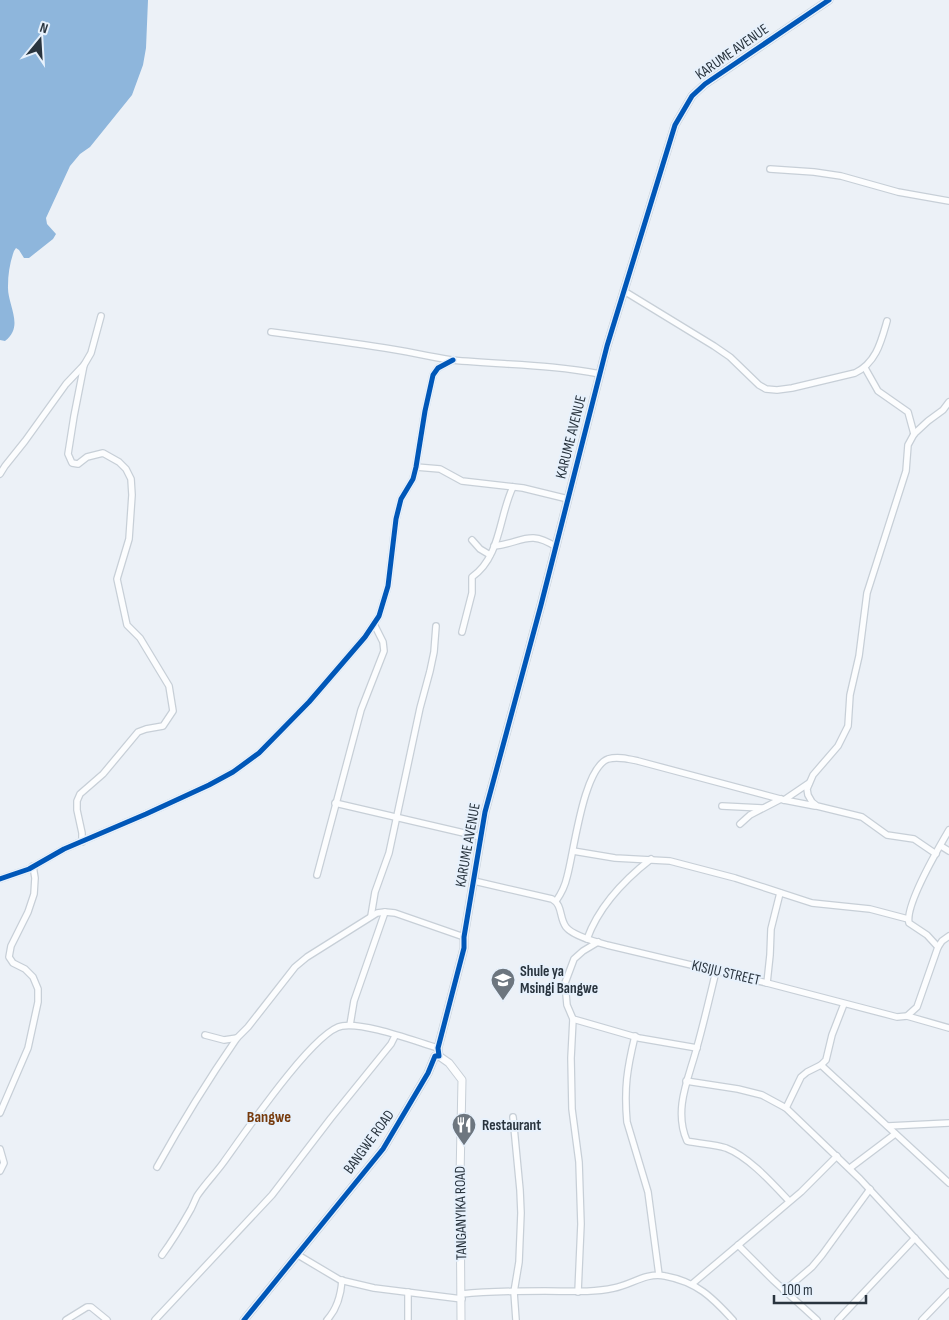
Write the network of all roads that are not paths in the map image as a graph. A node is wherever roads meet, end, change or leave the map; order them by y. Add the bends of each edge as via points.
1 (829, 0) edge
2 (770, 169) dead end
3 (949, 201) edge
4 (624, 291) junction
5 (101, 316) dead end
6 (887, 321) dead end
7 (271, 332) dead end
8 (453, 360) junction
9 (84, 365) junction
10 (865, 368) junction
11 (600, 374) junction
12 (949, 402) edge
13 (914, 434) junction
14 (416, 467) junction
15 (0, 474) edge
16 (513, 487) junction
17 (568, 499) junction
18 (472, 540) dead end
19 (494, 546) junction
20 (556, 547) junction
21 (490, 555) junction
22 (374, 624) junction
23 (436, 626) dead end
24 (462, 632) dead end
25 (809, 783) junction
26 (782, 799) junction
27 (335, 803) junction
28 (722, 806) dead end
29 (821, 806) junction
30 (762, 808) junction
31 (396, 818) junction
32 (740, 824) dead end
33 (949, 830) edge
34 (481, 838) junction
35 (82, 842) junction
36 (941, 846) junction
37 (573, 851) junction
38 (949, 851) edge
39 (936, 854) junction
40 (651, 859) junction
41 (33, 866) junction
42 (316, 875) dead end
43 (0, 879) edge
44 (474, 881) junction
45 (780, 893) junction
46 (556, 902) junction
47 (385, 912) junction
48 (371, 916) junction
49 (908, 918) junction
50 (949, 936) edge
51 (464, 937) junction
52 (587, 939) junction
53 (598, 942) junction
54 (938, 948) junction
55 (462, 955) joint
56 (716, 971) junction
57 (767, 983) junction
58 (844, 1004) junction
59 (907, 1016) junction
60 (573, 1018) junction
61 (350, 1025) junction
62 (949, 1028) edge
63 (205, 1035) dead end
64 (396, 1036) junction
65 (635, 1036) junction
66 (237, 1038) junction
67 (697, 1048) junction
68 (438, 1052) junction
69 (821, 1065) junction
70 (686, 1081) junction
71 (786, 1108) junction
72 (0, 1112) edge
73 (513, 1117) dead end
74 (949, 1123) edge
75 (888, 1126) junction
76 (895, 1134) junction
77 (0, 1149) edge
78 (838, 1156) junction
79 (157, 1167) dead end
80 (850, 1168) junction
81 (0, 1171) edge
82 (949, 1184) edge
83 (870, 1189) junction
84 (789, 1201) junction
85 (915, 1238) junction
86 (738, 1245) junction
87 (162, 1254) dead end
88 (298, 1255) junction
89 (659, 1275) junction
90 (949, 1275) edge
91 (342, 1280) junction
92 (692, 1284) junction
93 (784, 1291) junction
94 (408, 1292) junction
95 (514, 1292) junction
96 (578, 1292) junction
97 (949, 1293) edge
98 (462, 1296) junction
99 (66, 1320) edge
100 (107, 1320) edge
101 (155, 1320) edge
102 (244, 1320) edge
103 (327, 1320) edge
104 (408, 1320) edge
105 (461, 1320) edge
106 (516, 1320) edge
107 (733, 1320) edge
108 (817, 1320) edge
109 (838, 1320) edge
110 (922, 1320) edge

1 - 4 street, KARUME AVENUE via 704,84 692,96 675,125
2 - 3 street via 842,176 898,192
4 - 10 street via 730,357 766,389 792,388
4 - 11 street, KARUME AVENUE
5 - 9 street via 91,353
6 - 10 street via 876,353
7 - 8 street
8 - 11 street via 535,365
8 - 14 street via 438,368 433,376
9 - 15 street via 66,384
9 - 35 street via 68,454 72,462 78,464 87,457 104,453 119,462 131,479 129,538 117,579 127,625 140,638 169,686 173,711 163,726 138,732 80,794 77,810
10 - 13 street via 878,391 908,412
11 - 17 street, KARUME AVENUE
12 - 13 street
13 - 25 street via 906,450 906,471 867,593 848,726 838,746
14 - 16 street via 440,469 462,481
14 - 22 street via 401,499 393,532 388,586
16 - 17 street
16 - 19 street
17 - 20 street, KARUME AVENUE
18 - 21 street
19 - 20 street via 530,537 546,540
19 - 21 street
20 - 34 street, KARUME AVENUE via 485,812
21 - 24 street via 472,577 472,593
22 - 27 street via 384,652 361,710
22 - 35 street via 309,702 259,753 209,785
23 - 31 street via 434,652
25 - 26 street
25 - 29 street via 808,795 812,802
26 - 29 street
26 - 30 street
26 - 37 street via 638,760 616,758 596,770 584,797
27 - 31 street
27 - 42 street
28 - 30 street
29 - 39 street via 862,817 887,835 914,839
30 - 32 street
31 - 34 street
31 - 48 street
33 - 36 street
34 - 44 street, KARUME AVENUE
35 - 41 street
36 - 38 street
36 - 39 street
37 - 40 street via 615,858
37 - 46 street via 567,877
39 - 49 street
40 - 45 street via 680,863
40 - 52 street via 630,876 607,902
41 - 43 street
41 - 72 street via 34,894 9,957 33,977 38,989 38,1002 28,1048
44 - 46 street
44 - 51 street, KARUME AVENUE
45 - 49 street via 812,903 870,909
45 - 57 street via 771,930
46 - 52 street, KISIJU STREET via 566,927
47 - 48 street
47 - 51 street
47 - 61 street via 354,1001
48 - 66 street via 295,967
49 - 54 street via 909,923 927,935
50 - 54 street
51 - 55 street, KARUME AVENUE
52 - 53 street, KISIJU STREET
53 - 56 street, KISIJU STREET
53 - 60 street via 578,954 565,983 564,994
54 - 59 street via 917,1007
55 - 68 street, BANGWE ROAD
56 - 57 street, KISIJU STREET
56 - 67 street
57 - 58 street, KISIJU STREET
58 - 59 street, KISIJU STREET via 897,1017
58 - 69 street via 826,1060
59 - 62 street, KISIJU STREET
60 - 65 street
60 - 96 street via 572,1109 579,1162 580,1214
61 - 64 street
61 - 87 street via 332,1028 326,1033 264,1104 198,1194 180,1229
63 - 66 street via 224,1040
64 - 68 street
64 - 101 street via 272,1195
65 - 67 street
65 - 89 street via 625,1078 626,1113 648,1192
66 - 79 street via 180,1125
67 - 70 street
68 - 88 street, BANGWE ROAD via 383,1149
68 - 98 street, TANGANYIKA ROAD via 462,1080
69 - 71 street via 801,1077
69 - 75 street
70 - 71 street via 762,1096
70 - 84 street via 681,1110 687,1141 728,1149 757,1169
71 - 78 street
73 - 95 street via 520,1190 519,1262
74 - 75 street
75 - 76 street
76 - 80 street
76 - 82 street
77 - 81 street via 4,1163
78 - 80 street
78 - 84 street
80 - 83 street
83 - 85 street
83 - 93 street via 812,1267
84 - 86 street
85 - 90 street
85 - 109 street
86 - 92 street
86 - 93 street
88 - 91 street
88 - 102 street, BANGWE ROAD
89 - 92 street
89 - 96 street via 612,1289
91 - 94 street
91 - 103 street via 337,1304
92 - 107 street via 703,1290
93 - 108 street
94 - 98 street
94 - 104 street
95 - 96 street
95 - 98 street
95 - 106 street
97 - 110 street
98 - 105 street, TANGANYIKA ROAD
99 - 100 street via 87,1307

